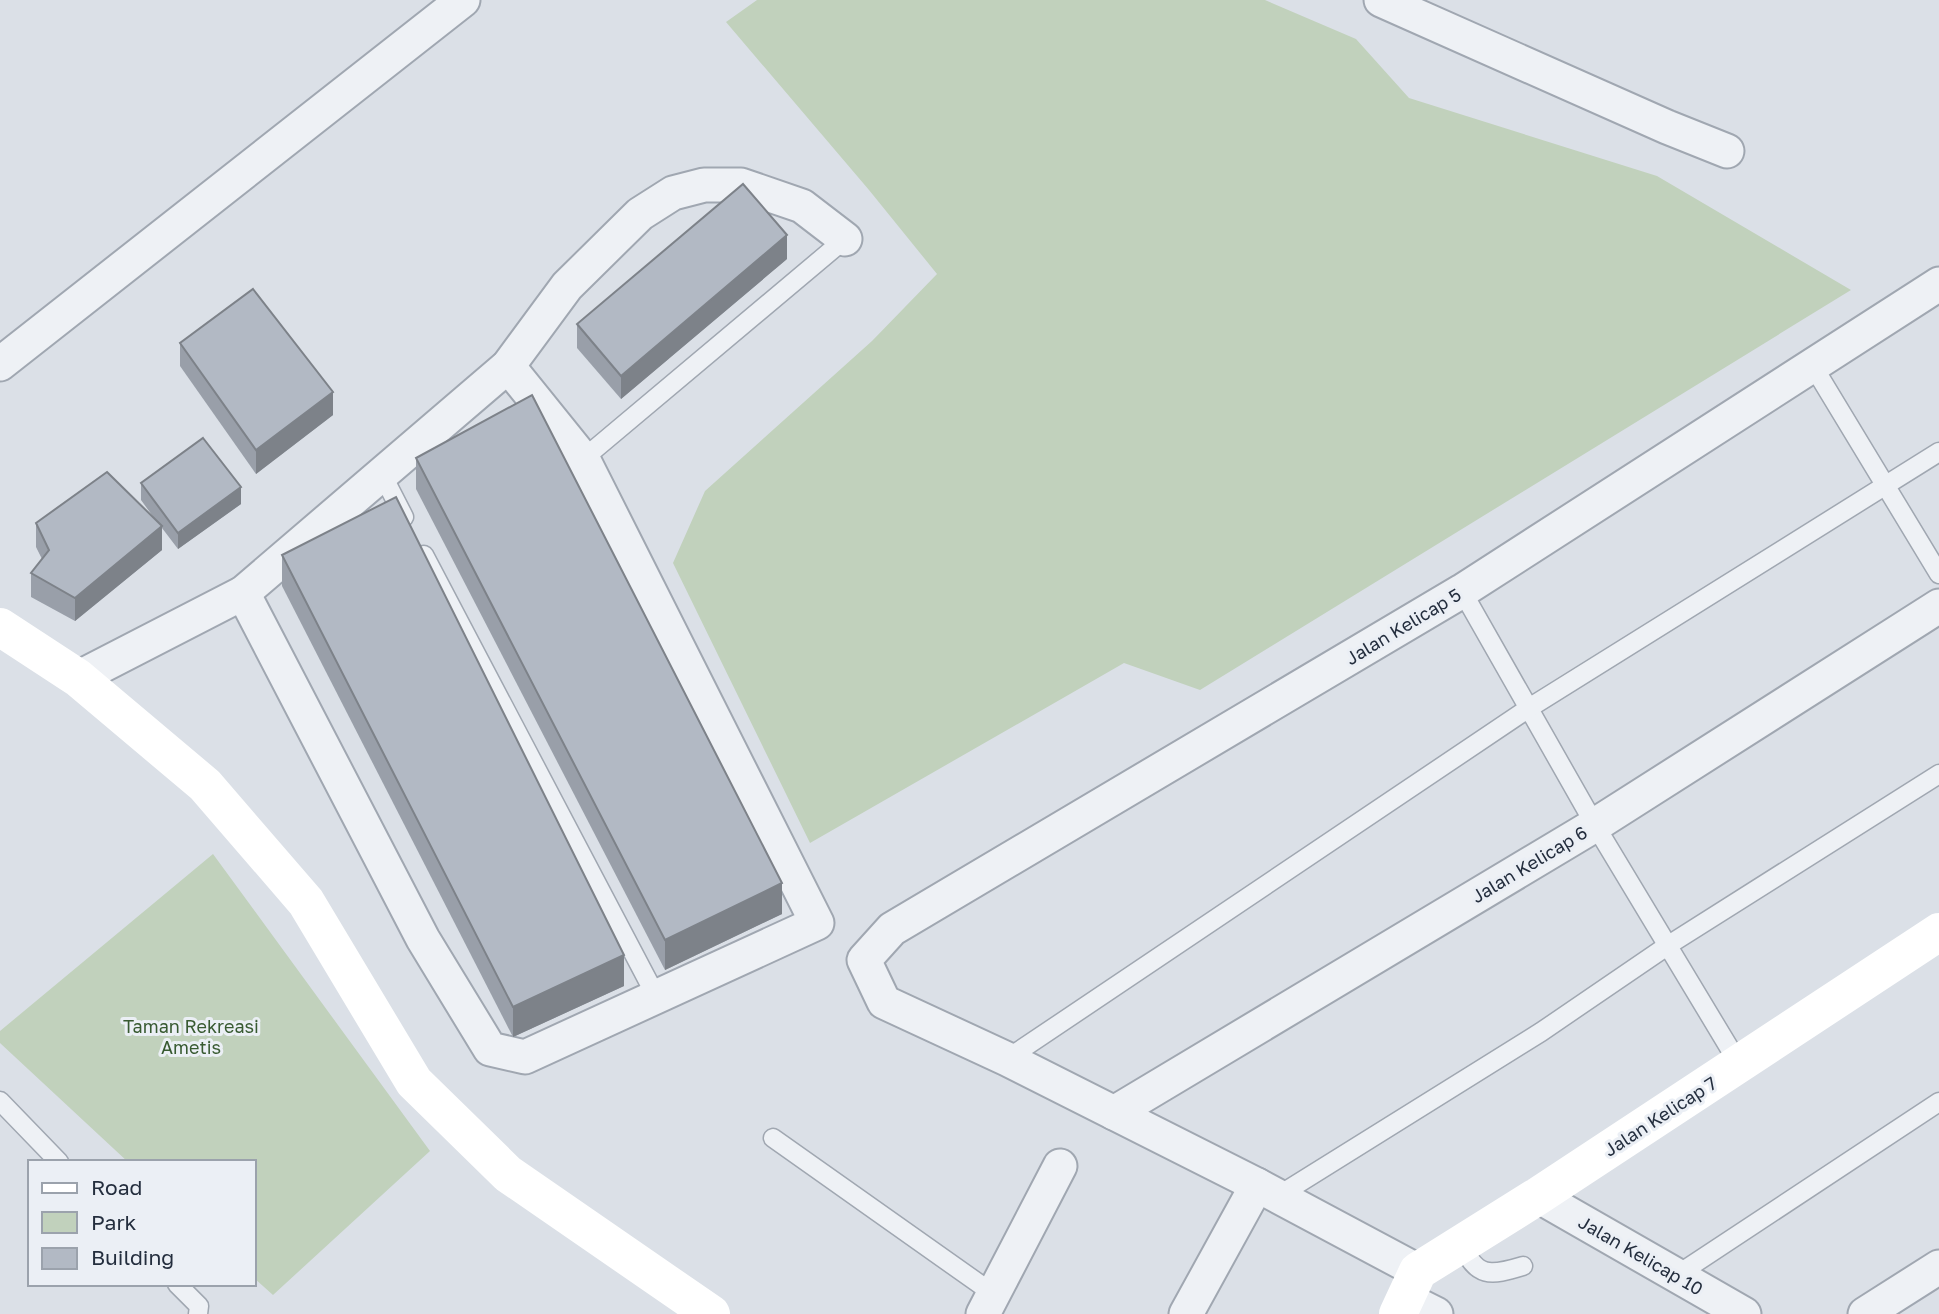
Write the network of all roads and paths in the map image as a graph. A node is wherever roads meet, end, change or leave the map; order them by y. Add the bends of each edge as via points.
1 (463, 0) edge
2 (1381, 0) edge
3 (1727, 151) dead end
4 (845, 239) joint
5 (1939, 284) edge
6 (0, 364) edge
7 (508, 366) junction
8 (1813, 366) junction
9 (1939, 452) edge
10 (583, 458) junction
11 (382, 474) junction
12 (1884, 487) junction
13 (1939, 574) edge
14 (1462, 591) junction
15 (243, 593) junction
16 (1939, 606) edge
17 (0, 626) edge
18 (78, 678) junction
19 (1529, 708) junction
20 (1939, 774) edge
21 (1595, 825) junction
22 (1939, 932) edge
23 (1667, 946) junction
24 (657, 998) junction
25 (1007, 1059) junction
26 (1739, 1064) junction
27 (0, 1101) edge
28 (1939, 1102) edge
29 (1114, 1113) junction
30 (773, 1138) dead end
31 (57, 1160) edge
32 (1060, 1166) dead end
33 (1268, 1190) junction
34 (1538, 1196) junction
35 (1462, 1244) junction
36 (1523, 1266) dead end
37 (1939, 1267) edge
38 (1677, 1275) junction
39 (179, 1286) edge
40 (1415, 1300) edge
41 (989, 1304) edge
42 (198, 1314) edge
43 (711, 1314) edge
44 (1186, 1314) edge
45 (1744, 1314) edge
46 (1864, 1314) edge

1 - 6 street
2 - 3 street
4 - 7 street via 802,205 741,185 704,185 673,193 640,214 567,286
4 - 10 lane
5 - 8 street, Jalan Kelicap 5
7 - 10 street
7 - 11 street
8 - 12 lane
8 - 14 street, Jalan Kelicap 5
9 - 12 lane
10 - 24 street via 817,923
11 - 15 street
11 - 24 lane
12 - 13 lane
12 - 19 lane
14 - 19 lane
14 - 25 street, Jalan Kelicap 5 via 892,929 864,960 884,1002
15 - 18 street
15 - 24 street via 423,939 490,1049 525,1057
16 - 21 street, Jalan Kelicap 6
17 - 18 street
18 - 43 street via 205,785 306,902 414,1082 508,1174
19 - 21 lane
19 - 25 lane
20 - 23 lane
21 - 23 lane
21 - 29 street, Jalan Kelicap 6
22 - 26 street, Jalan Kelicap 7
23 - 26 lane
23 - 33 lane via 1541,1032
25 - 29 street
26 - 34 street, Jalan Kelicap 7
27 - 31 lane
28 - 38 lane
29 - 33 street
30 - 41 lane
32 - 41 street
33 - 40 street
33 - 44 street
34 - 35 street, Jalan Kelicap 7
34 - 38 street, Jalan Kelicap 10
35 - 36 lane via 1469,1262 1482,1271
35 - 40 street, Jalan Kelicap 7
37 - 46 street
38 - 45 street, Jalan Kelicap 10
39 - 42 lane via 199,1306

